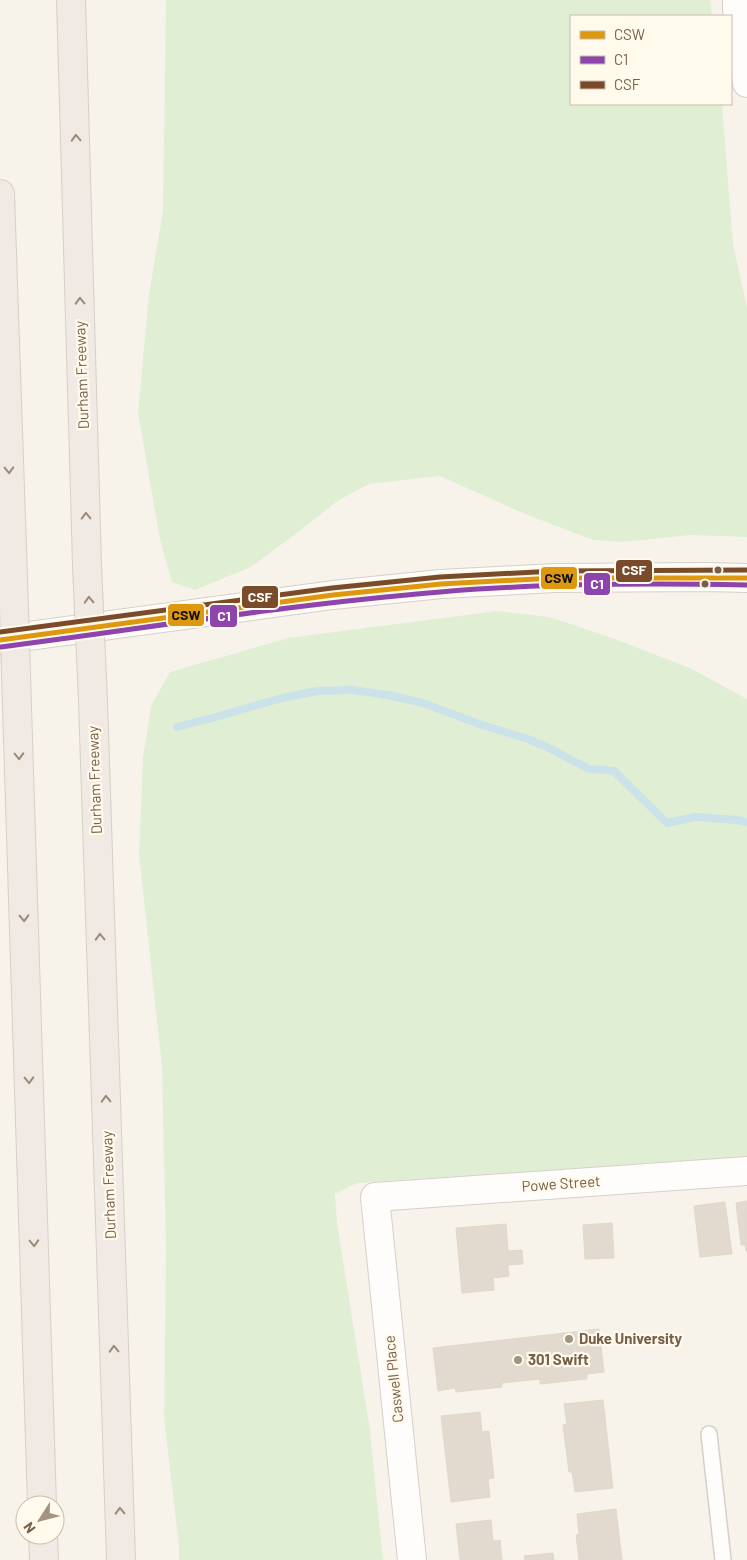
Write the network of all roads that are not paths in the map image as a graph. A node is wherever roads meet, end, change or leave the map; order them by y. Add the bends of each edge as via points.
1 (71, 0) edge
2 (737, 0) edge
3 (747, 83) edge
4 (0, 194) edge
5 (747, 578) edge
6 (14, 608) junction
7 (0, 640) edge
8 (0, 662) edge
9 (747, 1171) edge
10 (375, 1198) joint
11 (709, 1434) dead end
12 (42, 1495) edge
13 (43, 1545) edge
14 (44, 1560) edge
15 (121, 1560) edge
16 (412, 1560) edge
17 (723, 1560) edge

15 -> 1 highway, Durham Freeway, bridge
2 - 3 street
4 -> 6 highway
5 - 7 street via 555,578 441,584 333,595
6 - 8 highway, bridge
6 -> 12 highway, bridge
9 - 10 street, Powe Street
10 - 16 street, Caswell Place
11 - 17 lane
13 - 14 highway

